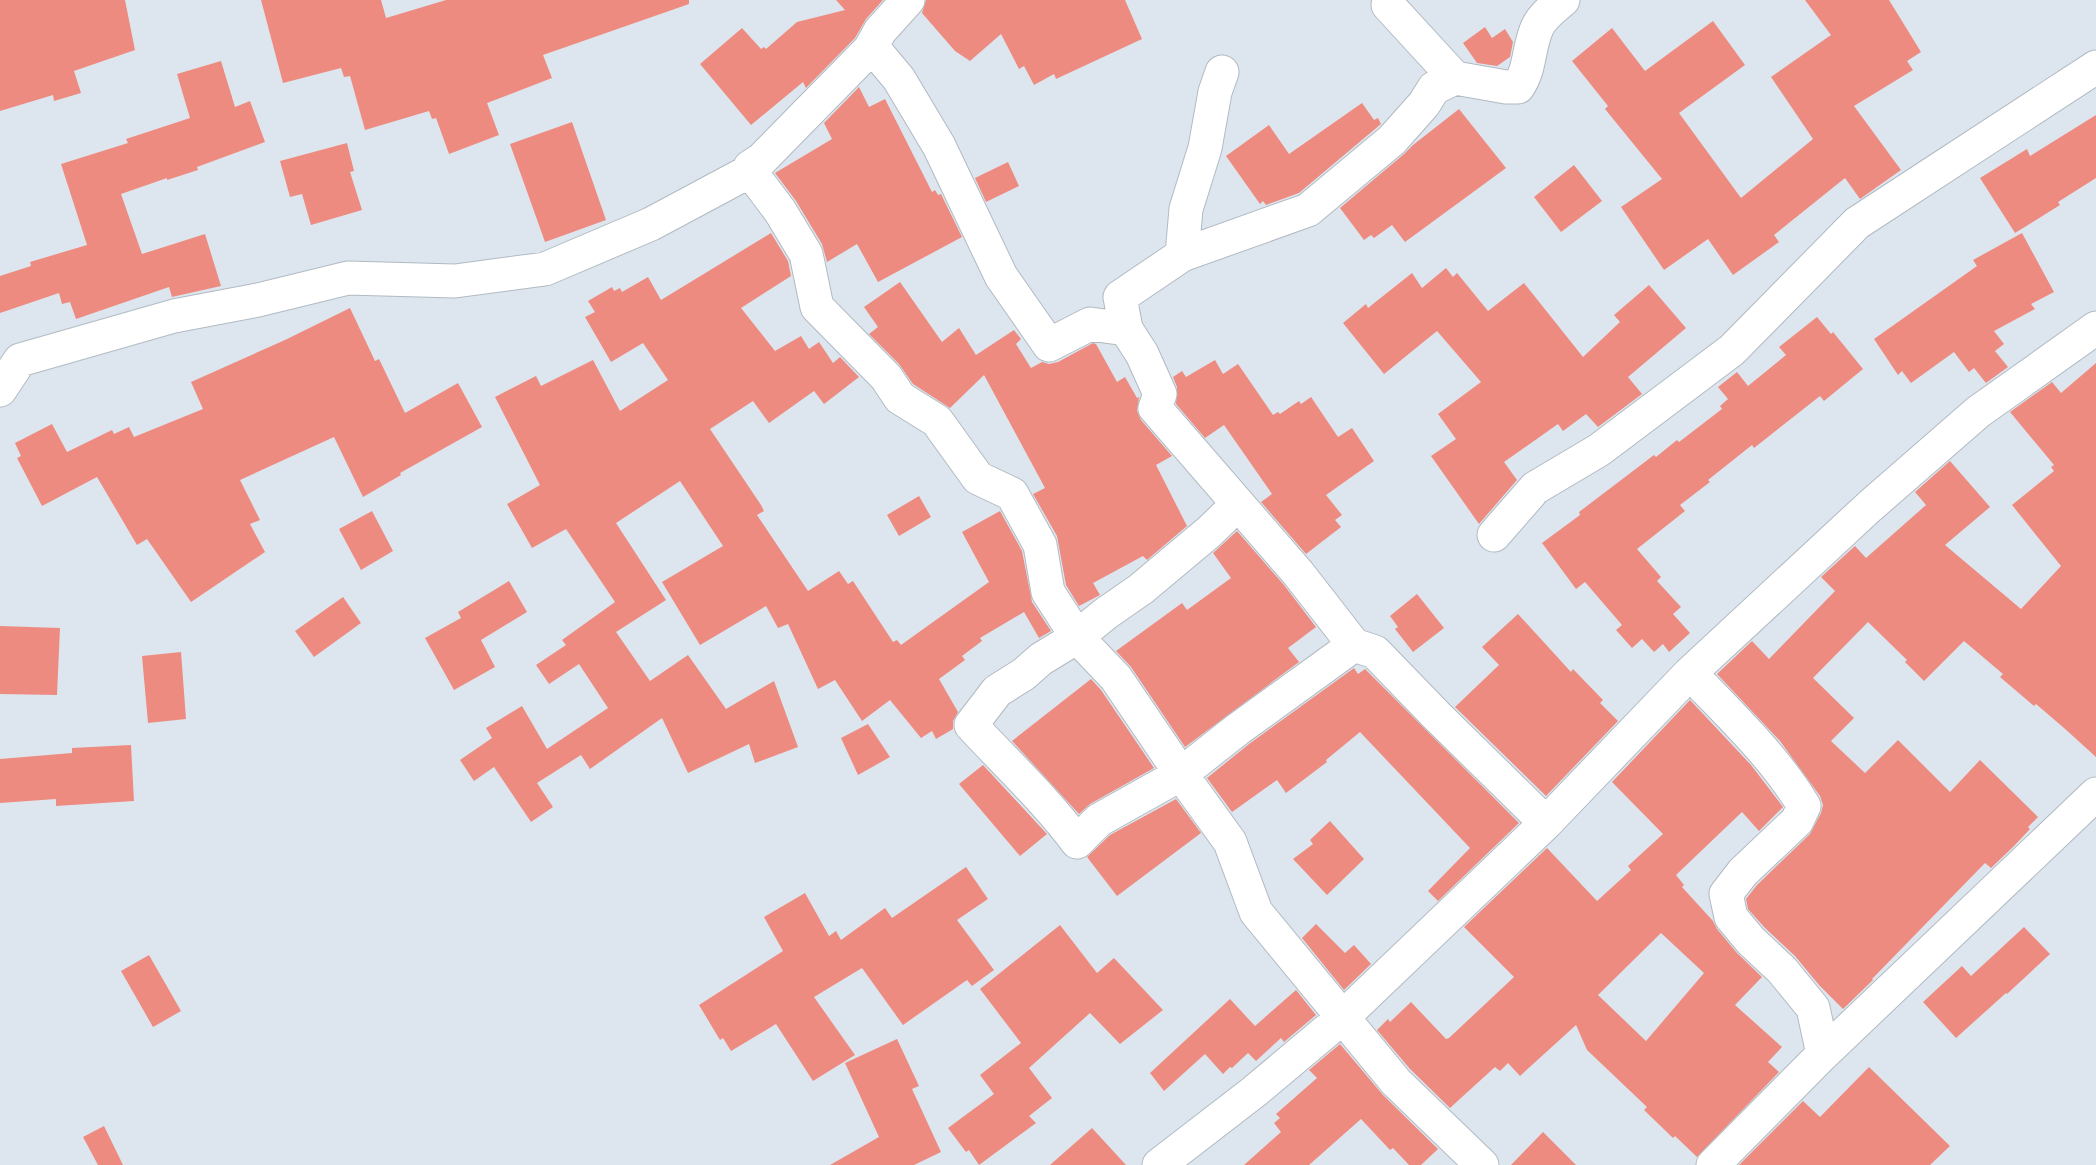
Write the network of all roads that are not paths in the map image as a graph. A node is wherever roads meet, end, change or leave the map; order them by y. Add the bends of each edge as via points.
1 (908, 0) edge
2 (1551, 4) edge
3 (1388, 5) dead end
4 (870, 49) junction
5 (2096, 67) edge
6 (1222, 72) dead end
7 (1455, 78) junction
8 (750, 171) junction
9 (1182, 255) junction
10 (2096, 328) edge
11 (1126, 329) junction
12 (0, 390) edge
13 (1238, 504) junction
14 (1494, 535) dead end
15 (1077, 637) junction
16 (1354, 645) junction
17 (1690, 672) junction
18 (1181, 774) junction
19 (2096, 794) edge
20 (1546, 823) junction
21 (1343, 1017) junction
22 (1823, 1053) junction
23 (1159, 1165) edge
24 (1482, 1165) edge
25 (1713, 1165) edge

1 - 4 street via 880,31
2 - 7 street via 1537,27 1526,76 1518,87
3 - 7 street
4 - 8 street
4 - 11 street via 899,79 939,146 1001,276 1049,345 1090,324
5 - 14 street via 1857,223 1732,350 1599,450 1535,488
6 - 9 street via 1186,210
7 - 9 street via 1434,88 1392,140 1308,210
8 - 12 street via 651,224 545,269 455,281 348,278 174,316 20,360
8 - 15 street via 806,254 817,307 886,377 900,398 937,421 978,478 1012,494 1040,544 1048,592
9 - 11 street via 1120,297
10 - 17 street via 1978,412
11 - 13 street via 1160,394 1155,408
13 - 15 street via 1160,574
13 - 16 street
15 - 18 street via 1116,678
15 - 18 street via 997,691 970,725 1054,811 1077,842 1099,820
16 - 18 street
16 - 20 street via 1375,652
17 - 20 street
17 - 22 street via 1758,744 1804,806 1797,821 1743,872 1726,894 1731,917 1814,1008
18 - 21 street via 1230,842 1256,912
19 - 22 street
20 - 21 street
21 - 23 street via 1256,1091
21 - 24 street via 1396,1082
22 - 25 street

